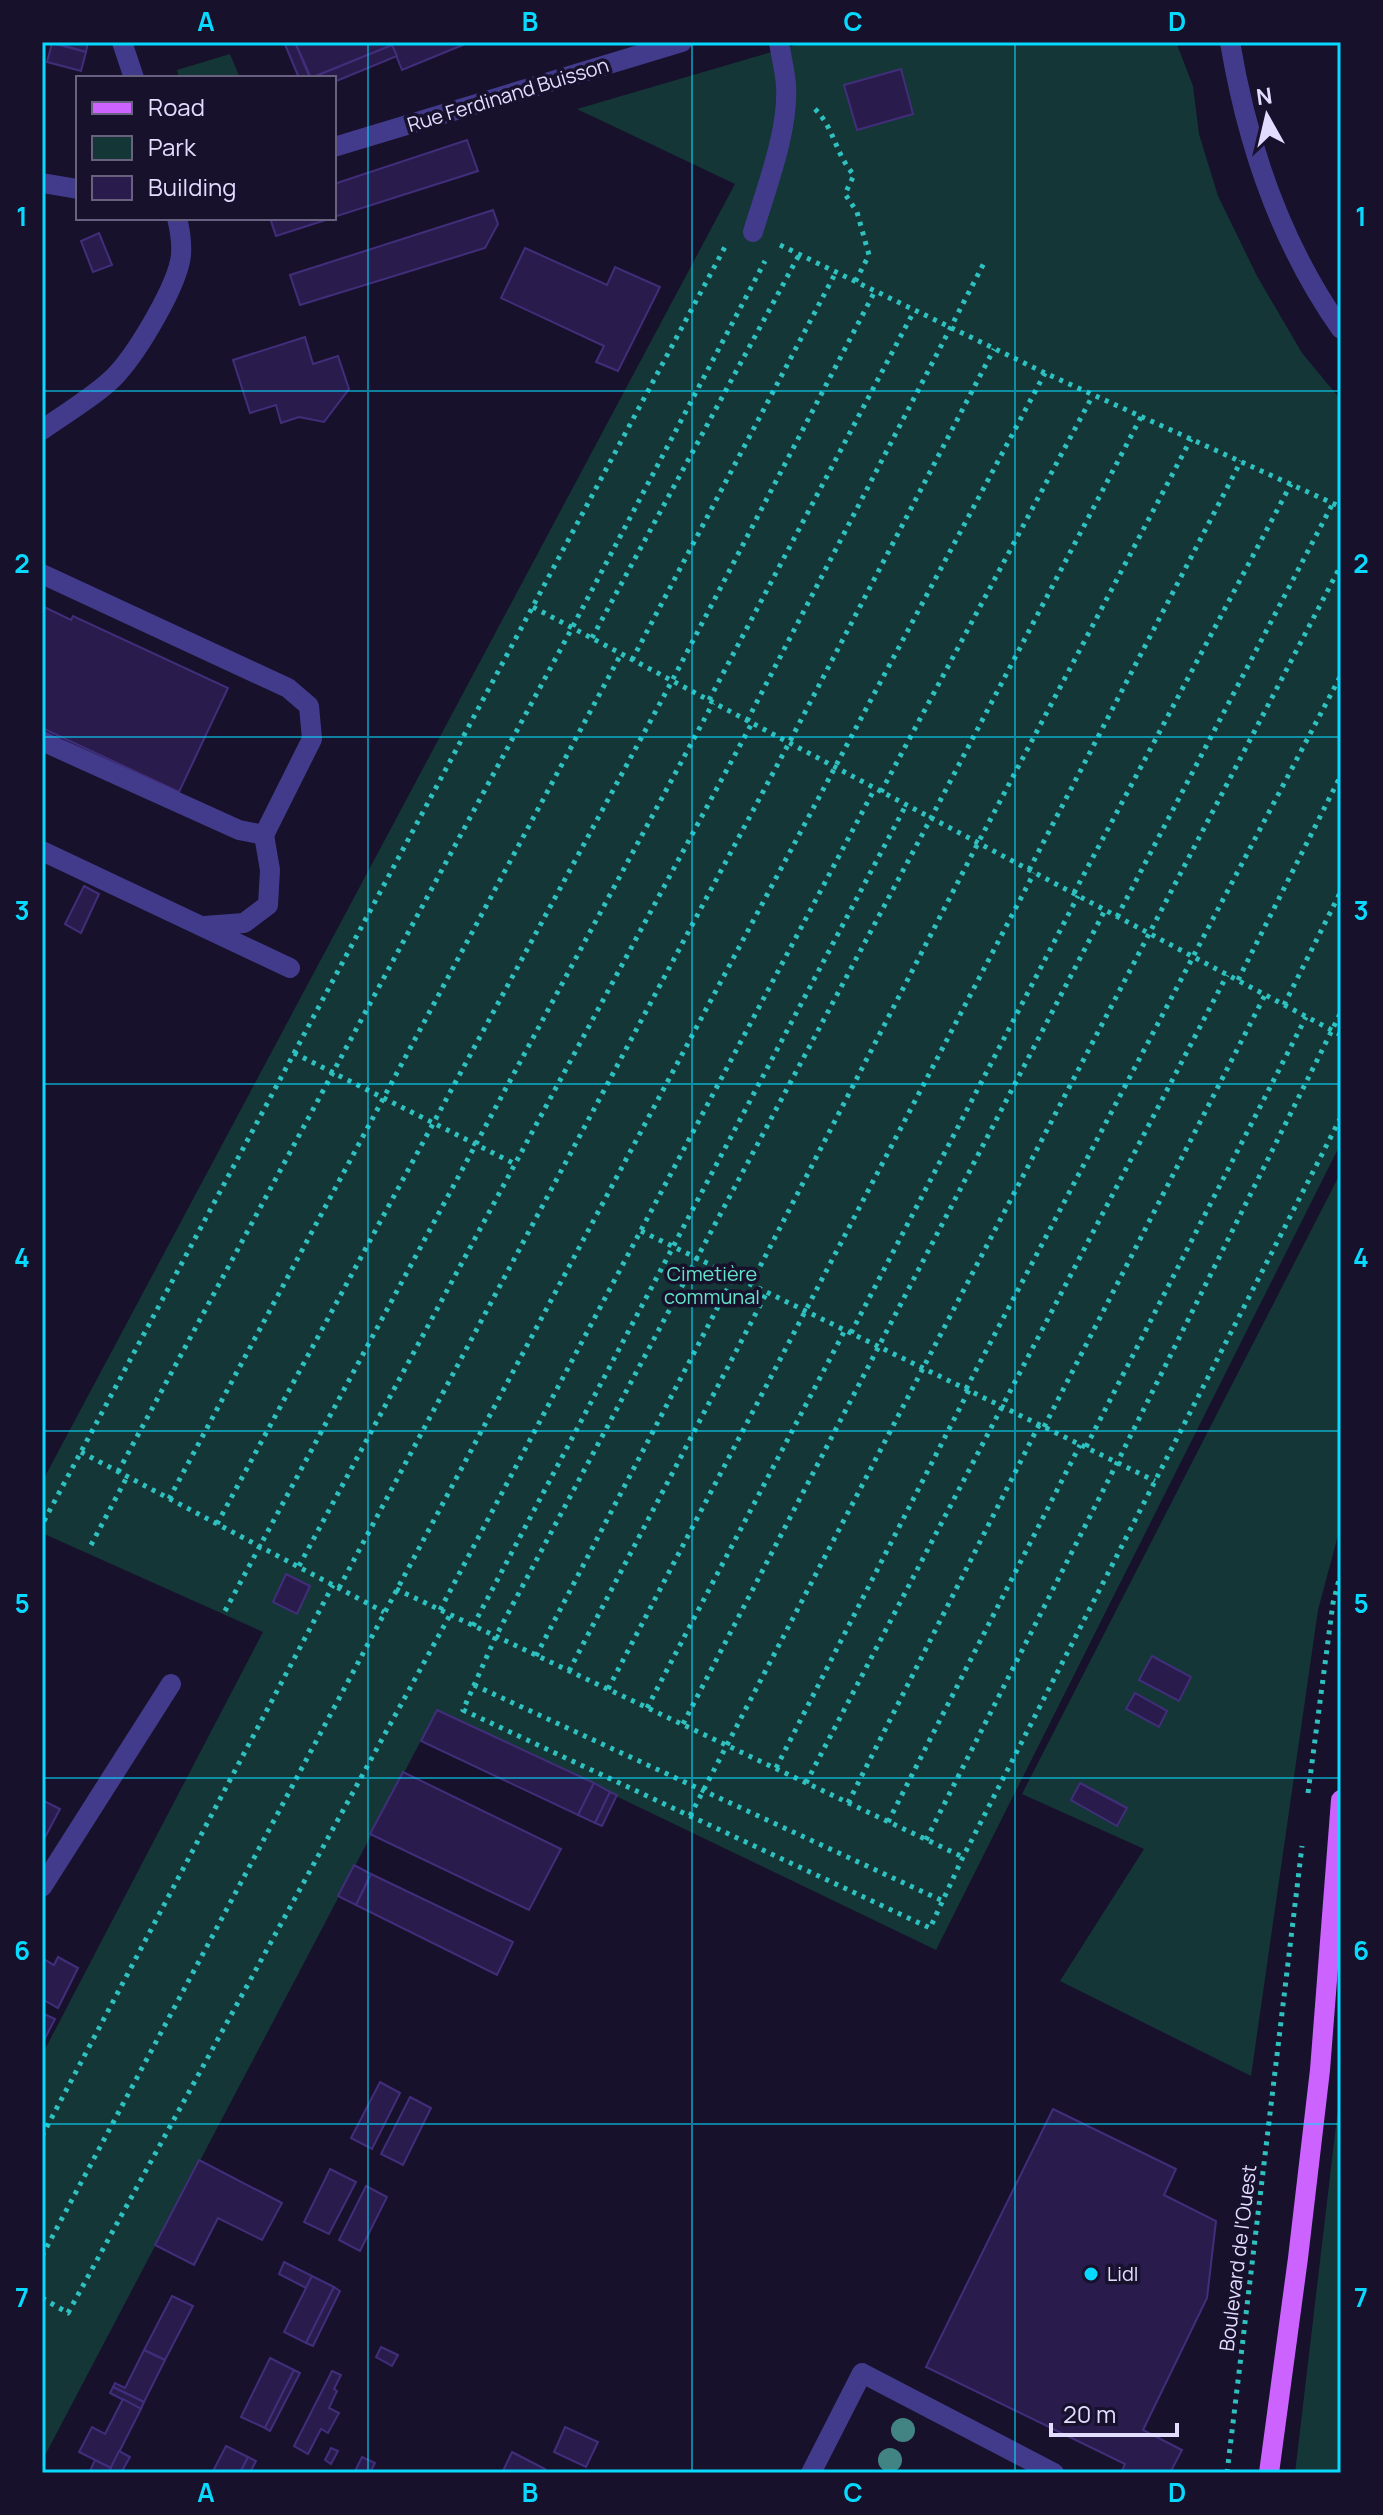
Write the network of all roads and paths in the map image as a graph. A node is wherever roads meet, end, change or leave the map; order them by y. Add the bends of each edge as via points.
1 (122, 42) edge
2 (682, 42) edge
3 (779, 42) edge
4 (1230, 42) edge
5 (133, 76) edge
6 (786, 86) junction
7 (336, 146) edge
8 (42, 183) edge
9 (76, 189) edge
10 (178, 220) edge
11 (753, 232) junction
12 (775, 243) junction
13 (799, 255) junction
14 (985, 261) dead end
15 (836, 272) junction
16 (855, 282) junction
17 (875, 291) junction
18 (914, 311) junction
19 (951, 328) junction
20 (1341, 329) edge
21 (994, 349) junction
22 (1045, 373) junction
23 (1093, 395) junction
24 (1141, 417) junction
25 (42, 430) edge
26 (1191, 439) junction
27 (1241, 461) junction
28 (1291, 484) junction
29 (1333, 503) junction
30 (1341, 507) edge
31 (1341, 565) edge
32 (42, 574) edge
33 (533, 607) junction
34 (572, 628) junction
35 (592, 638) junction
36 (621, 654) junction
37 (632, 660) junction
38 (1341, 675) edge
39 (672, 681) junction
40 (711, 701) junction
41 (749, 722) junction
42 (42, 741) edge
43 (789, 743) junction
44 (834, 767) junction
45 (1341, 775) edge
46 (878, 790) junction
47 (906, 805) junction
48 (931, 818) junction
49 (264, 835) junction
50 (978, 843) junction
51 (42, 851) edge
52 (1032, 872) junction
53 (1341, 891) edge
54 (1076, 894) junction
55 (1105, 910) junction
56 (1117, 917) junction
57 (201, 927) junction
58 (1149, 934) junction
59 (1193, 957) junction
60 (290, 968) dead end
61 (1227, 975) junction
62 (1238, 980) junction
63 (1265, 995) junction
64 (1284, 1005) junction
65 (1341, 1012) edge
66 (1306, 1017) junction
67 (1332, 1031) junction
68 (1341, 1035) edge
69 (294, 1053) junction
70 (333, 1072) junction
71 (383, 1098) junction
72 (1341, 1117) edge
73 (434, 1123) junction
74 (475, 1144) junction
75 (515, 1164) junction
76 (641, 1231) junction
77 (673, 1246) junction
78 (698, 1258) junction
79 (734, 1276) junction
80 (751, 1284) junction
81 (767, 1292) junction
82 (804, 1310) junction
83 (848, 1332) junction
84 (878, 1347) junction
85 (923, 1369) junction
86 (967, 1390) junction
87 (1004, 1408) junction
88 (1042, 1426) junction
89 (1083, 1446) junction
90 (81, 1452) junction
91 (1117, 1463) junction
92 (118, 1472) junction
93 (127, 1477) junction
94 (1155, 1481) junction
95 (169, 1499) junction
96 (44, 1521) edge
97 (217, 1524) junction
98 (91, 1545) dead end
99 (259, 1546) junction
100 (299, 1566) junction
101 (336, 1586) junction
102 (396, 1589) junction
103 (440, 1610) junction
104 (225, 1611) dead end
105 (384, 1612) junction
106 (450, 1615) junction
107 (473, 1626) junction
108 (496, 1636) junction
109 (536, 1656) junction
110 (569, 1671) junction
111 (171, 1684) dead end
112 (474, 1685) junction
113 (608, 1689) junction
114 (647, 1708) junction
115 (683, 1724) junction
116 (728, 1746) junction
117 (776, 1768) junction
118 (806, 1783) junction
119 (703, 1792) junction
120 (1341, 1800) edge
121 (848, 1803) junction
122 (690, 1816) junction
123 (888, 1822) junction
124 (926, 1840) junction
125 (963, 1857) junction
126 (42, 1887) edge
127 (943, 1901) junction
128 (1280, 2046) dead end
129 (42, 2136) edge
130 (42, 2256) edge
131 (42, 2298) edge
132 (811, 2473) edge
133 (1054, 2473) edge
134 (1227, 2473) edge
135 (1269, 2473) edge

1 - 5 street
2 - 7 street, Rue Ferdinand Buisson
3 - 6 street
4 - 20 street via 1266,184 1312,284
6 - 11 street via 775,164
6 - 16 path via 828,121 842,161 854,175 845,194 857,212 869,255
8 - 9 street
10 - 25 street via 181,256 176,278 150,325 116,376
11 - 12 path
11 - 33 path via 737,225
12 - 13 path
12 - 34 path
13 - 15 path
13 - 35 path
14 - 19 path
15 - 16 path
15 - 37 path
16 - 17 path
17 - 18 path
17 - 39 path
18 - 19 path
18 - 40 path
19 - 21 path
19 - 41 path
21 - 22 path
21 - 43 path
22 - 23 path
22 - 44 path
23 - 24 path
23 - 46 path
24 - 26 path
24 - 48 path
26 - 27 path
26 - 50 path
27 - 28 path
27 - 52 path
28 - 29 path
28 - 54 path
29 - 30 path
29 - 56 path
31 - 58 path
32 - 49 street via 288,688 309,706 312,739
33 - 34 path
33 - 69 path
34 - 35 path
34 - 70 path
35 - 36 path
36 - 37 path
36 - 71 path
37 - 39 path
38 - 59 path
39 - 40 path
39 - 73 path
40 - 41 path
40 - 74 path
41 - 43 path
41 - 75 path
42 - 49 street via 239,830
43 - 44 path
43 - 101 path
44 - 46 path
44 - 102 path
45 - 62 path
46 - 47 path
46 - 76 path
47 - 48 path
47 - 77 path
48 - 50 path
48 - 78 path
49 - 57 street via 268,905 244,923
50 - 52 path
50 - 80 path
51 - 57 street
52 - 54 path
52 - 82 path
53 - 64 path
54 - 55 path
54 - 83 path
55 - 56 path
55 - 84 path
56 - 58 path
57 - 60 street
58 - 59 path
58 - 85 path
59 - 61 path
59 - 86 path
61 - 62 path
61 - 87 path
62 - 63 path
63 - 64 path
63 - 88 path
64 - 66 path
65 - 67 path
66 - 67 path
66 - 89 path
67 - 68 path
67 - 91 path
69 - 70 path
69 - 90 path
70 - 71 path
70 - 92 path
71 - 73 path
71 - 95 path
72 - 94 path
73 - 74 path
73 - 97 path
74 - 75 path
74 - 99 path
75 - 100 path
76 - 77 path
76 - 103 path
77 - 78 path
77 - 107 path
78 - 79 path
78 - 108 path
79 - 80 path
79 - 109 path
80 - 81 path
81 - 82 path
81 - 110 path
82 - 83 path
82 - 113 path
83 - 84 path
83 - 114 path
84 - 85 path
84 - 115 path
85 - 86 path
85 - 116 path
86 - 87 path
86 - 117 path
87 - 88 path
87 - 118 path
88 - 89 path
88 - 121 path
89 - 91 path
89 - 123 path
90 - 92 path
90 - 96 path
91 - 94 path
91 - 124 path
92 - 93 path
93 - 95 path
93 - 98 path
94 - 125 path
95 - 97 path
97 - 99 path
99 - 100 path
99 - 104 path
100 - 101 path
101 - 105 path
101 - 129 path
102 - 103 path
102 - 105 path
103 - 106 path
105 - 130 path
106 - 107 path
106 - 131 path via 68,2313
107 - 108 path
108 - 109 path
108 - 112 path
109 - 110 path
110 - 113 path
111 - 126 street
112 - 119 path
112 - 122 path via 463,1710
113 - 114 path
114 - 115 path
115 - 116 path
116 - 117 path
116 - 119 path
117 - 118 path
118 - 121 path
119 - 122 path
119 - 127 path
120 - 135 main road via 1320,2070
121 - 123 path
122 - 127 path via 930,1928
123 - 124 path
124 - 125 path
125 - 127 path
128 - 134 path, Boulevard de l'Ouest
132 - 133 street via 862,2373

